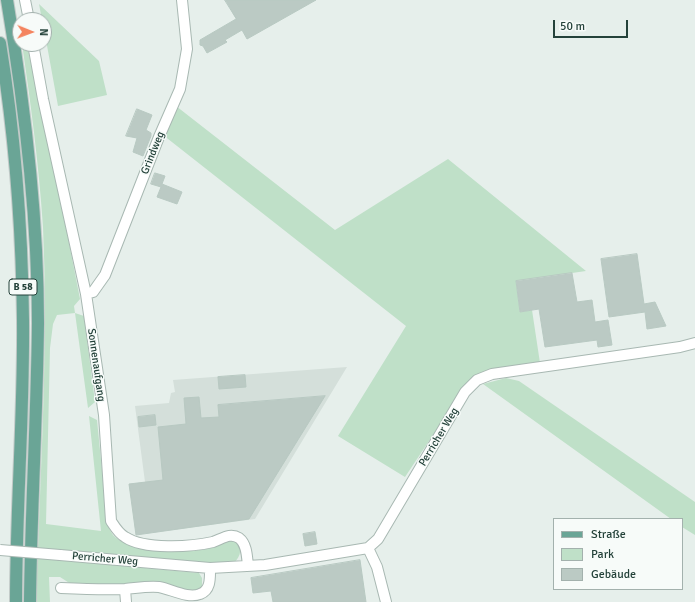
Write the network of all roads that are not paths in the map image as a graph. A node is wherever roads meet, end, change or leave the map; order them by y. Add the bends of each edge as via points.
1 (7, 0) edge
2 (25, 0) edge
3 (182, 0) edge
4 (27, 12) edge
5 (0, 43) edge
6 (34, 52) edge
7 (86, 294) junction
8 (695, 343) edge
9 (368, 548) junction
10 (0, 550) edge
11 (248, 566) junction
12 (210, 568) junction
13 (61, 588) dead end
14 (125, 589) junction
15 (16, 602) edge
16 (30, 602) edge
17 (126, 602) edge
18 (386, 602) edge

1 - 16 main road, B 58 via 25,119 34,212 38,323
2 - 4 street
3 - 7 street, Grindweg via 187,49 180,89 105,276 93,292
5 - 15 main road, B 58 via 16,174 23,287
6 - 7 street, Sonnenaufgang
7 - 11 street, Sonnenaufgang via 104,414 111,521 126,538 136,542 177,546 214,541 232,535 240,538 246,547
8 - 9 street, Perricher Weg via 492,374 477,380 465,392 378,539
9 - 11 street, Perricher Weg
9 - 18 street via 377,567
10 - 12 street, Perricher Weg, bridge
11 - 12 street, Perricher Weg
12 - 14 street via 207,590 200,595 189,596 166,588 145,586
13 - 14 street
14 - 17 street

